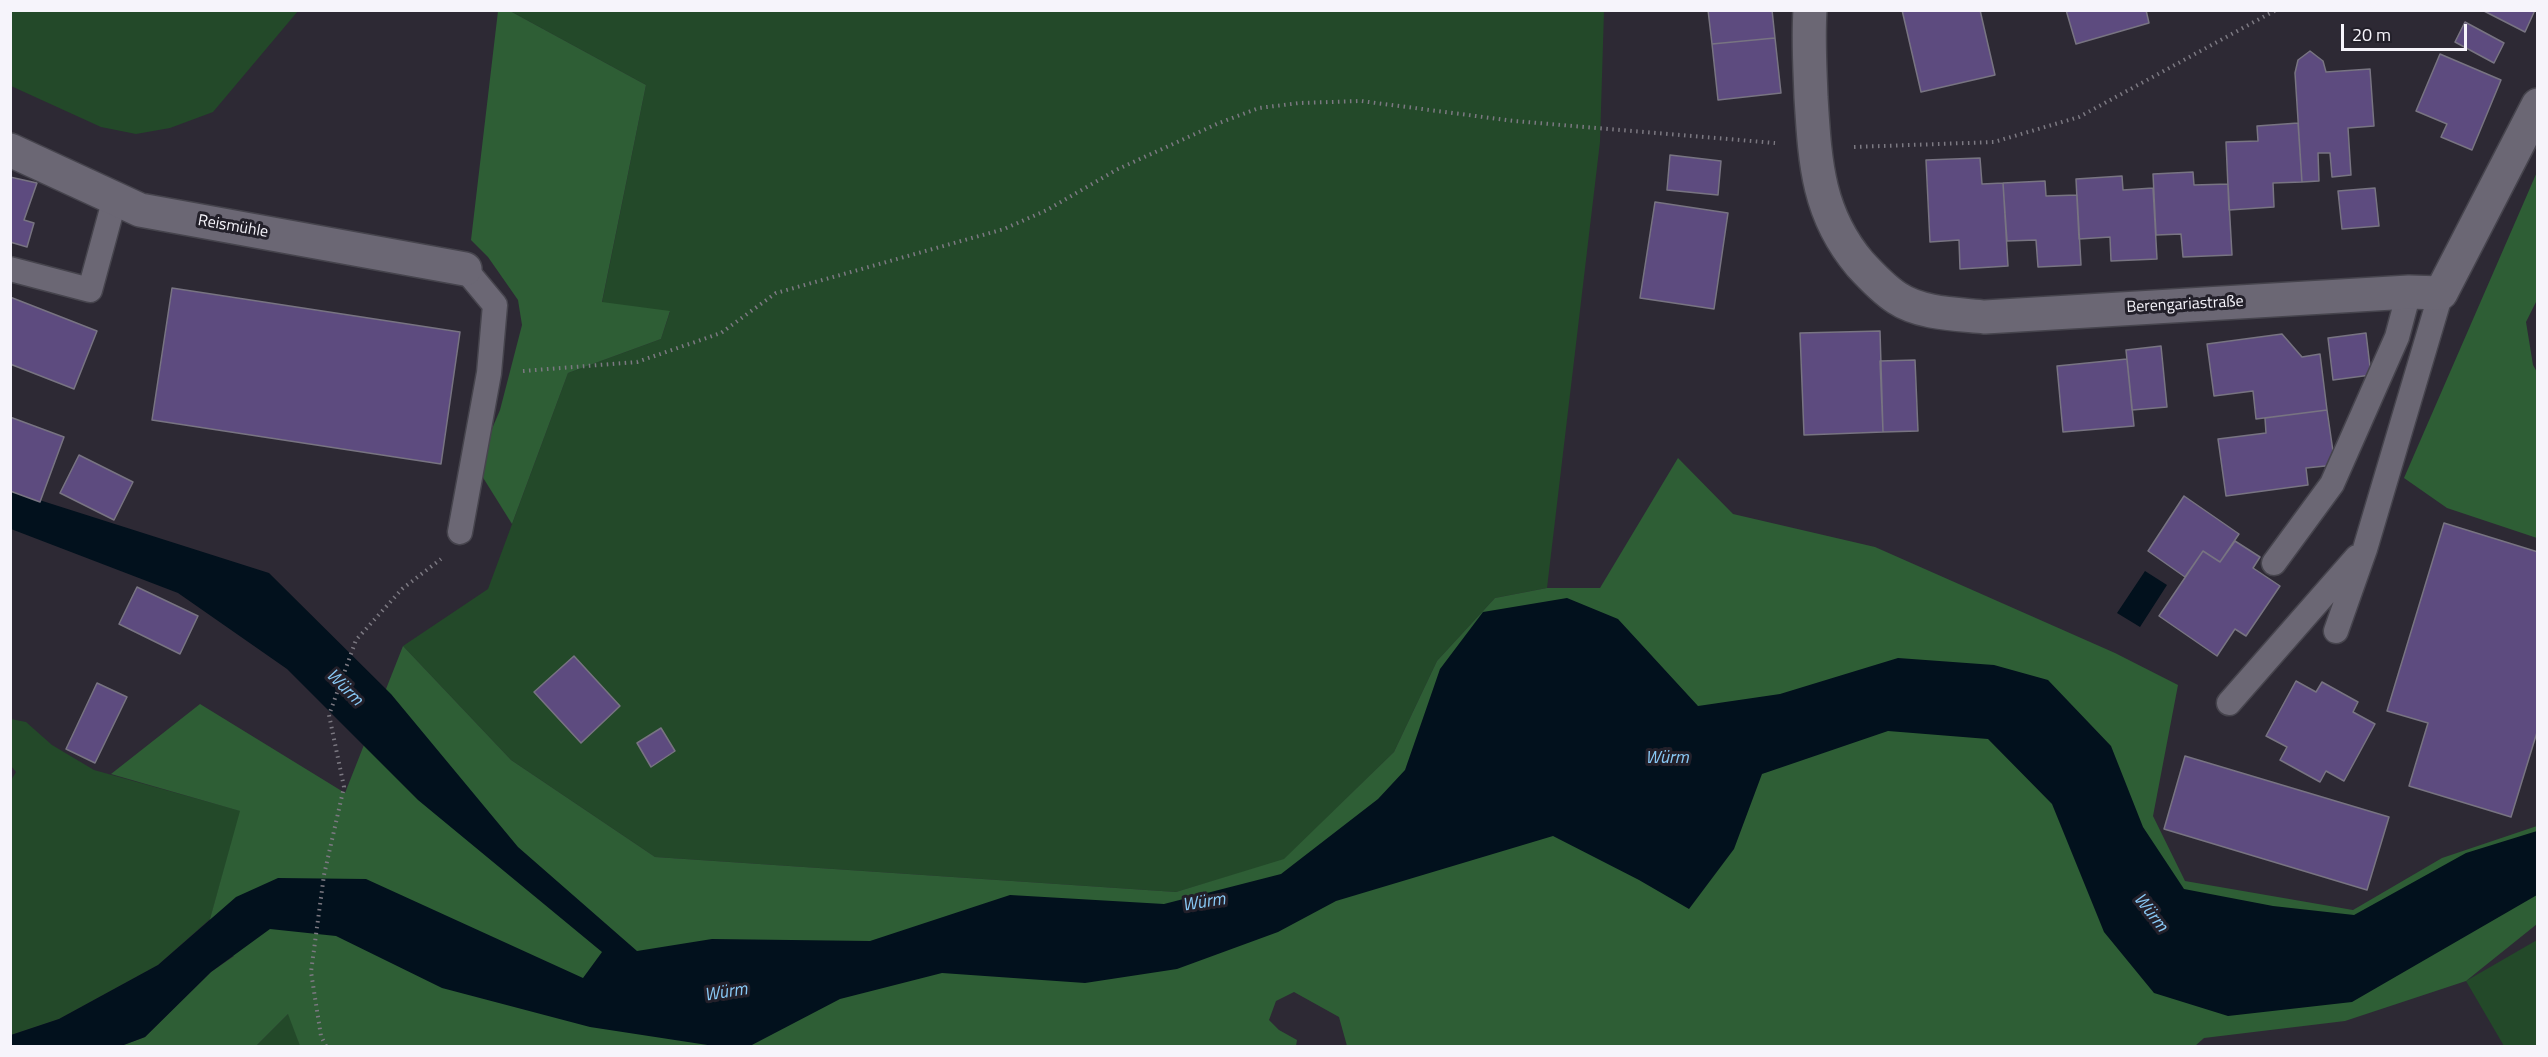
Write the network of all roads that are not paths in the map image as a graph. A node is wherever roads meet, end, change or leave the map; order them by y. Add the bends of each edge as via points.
1 (1810, 10) edge
2 (2538, 105) edge
3 (10, 150) edge
4 (115, 198) junction
5 (10, 269) edge
6 (465, 269) joint
7 (2409, 292) junction
8 (2441, 293) junction
9 (460, 532) road end
10 (2365, 549) junction
11 (2274, 563) dead end
12 (2336, 632) dead end
13 (2229, 703) dead end

1 - 7 street, Berengariastraße via 1814,148 1824,204 1843,243 1872,278 1898,299 1931,310 1985,317
2 - 8 street
3 - 4 street, Reismühle
4 - 5 lane via 90,290
4 - 6 street, Reismühle via 140,210
6 - 9 lane via 495,305 489,373
7 - 8 street, Berengariastraße
7 - 11 lane via 2397,337 2332,484
8 - 10 lane
10 - 12 lane
10 - 13 lane

